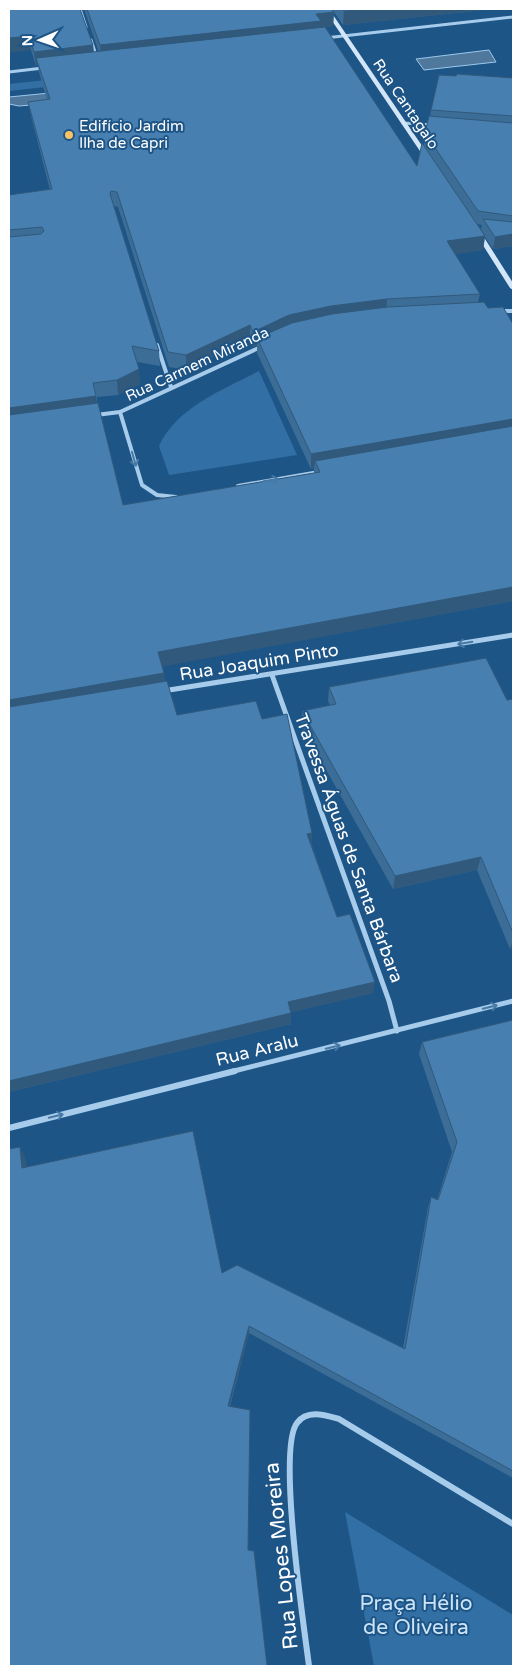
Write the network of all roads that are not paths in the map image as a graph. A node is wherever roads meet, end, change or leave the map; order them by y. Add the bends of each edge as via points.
1 (80, 9) edge
2 (327, 9) edge
3 (513, 17) edge
4 (345, 36) junction
5 (319, 38) edge
6 (99, 62) edge
7 (45, 68) edge
8 (9, 72) edge
9 (403, 123) junction
10 (440, 126) edge
11 (430, 163) edge
12 (474, 227) joint
13 (484, 228) edge
14 (513, 288) edge
15 (513, 311) edge
16 (494, 312) edge
17 (156, 342) edge
18 (267, 344) edge
19 (171, 388) junction
20 (120, 412) junction
21 (94, 415) edge
22 (321, 471) edge
23 (235, 486) edge
24 (187, 495) edge
25 (513, 634) edge
26 (272, 675) junction
27 (155, 692) edge
28 (513, 1001) edge
29 (397, 1031) junction
30 (9, 1128) edge
31 (513, 1524) edge
32 (309, 1666) edge

1 - 6 street
2 - 4 street, Rua Cantagalo
3 - 4 street
4 - 5 street
4 - 9 street, Rua Cantagalo
7 - 8 street
9 - 10 street
9 - 11 street, Rua Cantagalo
12 - 13 street
12 - 14 street
15 - 16 street
17 - 19 street
18 - 19 street, Rua Carmem Miranda
19 - 20 street, Rua Carmem Miranda
20 - 21 street, Rua Carmem Miranda
20 -> 24 street via 142,485 149,493 161,497
23 -> 22 street
25 -> 26 street, Rua Joaquim Pinto
26 - 27 street, Rua Joaquim Pinto
26 - 29 street, Travessa Águas de Santa Bárbara
29 -> 28 street, Rua Aralu
30 -> 29 street, Rua Aralu
31 - 32 street, Rua Lopes Moreira via 339,1419 320,1414 305,1415 294,1426 288,1448 292,1518

